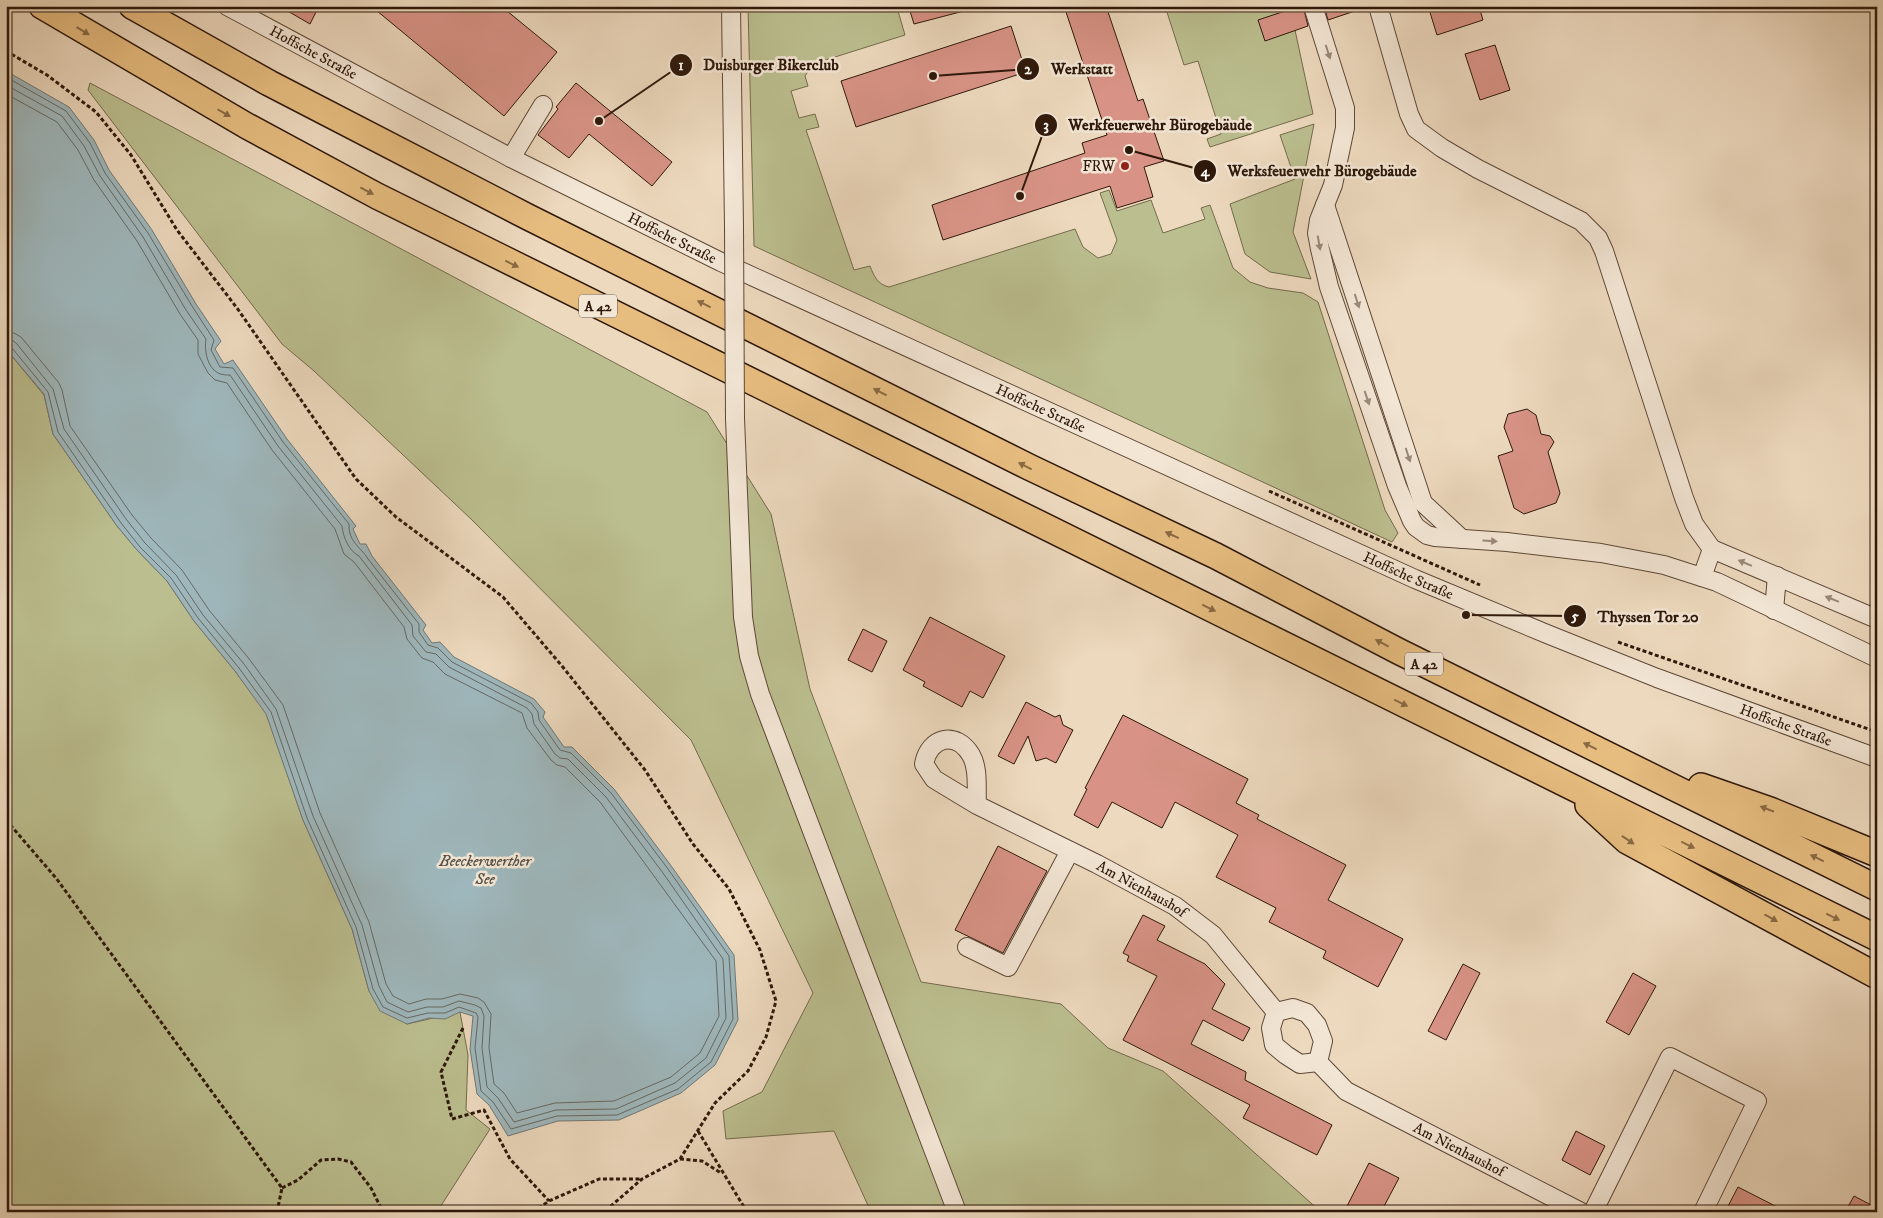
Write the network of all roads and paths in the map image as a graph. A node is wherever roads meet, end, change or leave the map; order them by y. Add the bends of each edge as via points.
1 (42, 6) edge
2 (132, 6) edge
3 (227, 6) edge
4 (731, 6) edge
5 (1312, 6) edge
6 (1378, 6) edge
7 (6, 51) edge
8 (543, 106) dead end
9 (511, 158) junction
10 (1268, 490) dead end
11 (1712, 549) junction
12 (1777, 576) junction
13 (1702, 578) junction
14 (1484, 587) dead end
15 (1774, 610) junction
16 (1877, 619) edge
17 (1611, 639) dead end
18 (1877, 658) edge
19 (1877, 732) edge
20 (1877, 758) edge
21 (1634, 767) junction
22 (1565, 785) junction
23 (976, 805) dead end
24 (6, 820) edge
25 (1070, 851) junction
26 (1877, 854) edge
27 (1877, 888) edge
28 (1877, 938) edge
29 (967, 947) dead end
30 (1877, 976) edge
31 (1276, 1012) junction
32 (463, 1028) dead end
33 (1318, 1062) junction
34 (698, 1131) junction
35 (680, 1159) junction
36 (722, 1174) junction
37 (642, 1179) junction
38 (282, 1188) junction
39 (549, 1201) junction
40 (6, 1208) edge
41 (10, 1212) edge
42 (277, 1212) edge
43 (384, 1212) edge
44 (533, 1212) edge
45 (604, 1212) edge
46 (747, 1212) edge
47 (957, 1212) edge
48 (1581, 1212) edge
49 (1593, 1212) edge
50 (1703, 1212) edge

1 -> 22 highway, A 42 via 247,126 377,196
21 -> 2 highway, A 42 via 1398,651 1216,556 1029,468 528,217 269,83
3 - 9 street, Hoffsche Straße
4 - 47 street, bridge via 736,418 743,617 760,694
5 -> 13 street via 1345,108 1345,128 1333,185 1325,205 1424,503 1462,539 1618,556 1664,565
6 - 11 street via 1416,129 1478,169 1570,215 1598,238 1684,498 1694,524
7 - 34 path via 47,75 96,112 131,155 178,230 237,308 356,479 396,516 502,597 645,770 693,844 729,889 760,950 776,1001 766,1036 748,1071 715,1103
8 - 9 street
9 - 20 street, Hoffsche Straße via 721,262 1415,578 1650,675
10 - 14 path
12 -> 11 street
11 - 13 street
12 - 15 street
16 -> 12 street
13 - 15 street
15 - 18 street
17 - 19 path
26 -> 21 highway via 1770,810 1687,781
27 -> 21 highway, A 42
22 -> 28 highway, A 42
22 -> 30 highway via 1627,840
23 - 25 street, Am Nienhaushof
24 - 38 path via 56,878
25 - 29 street via 1008,967
25 - 31 street, Am Nienhaushof via 1175,906 1213,935
31 - 33 street via 1271,1028 1274,1045 1300,1064
31 - 33 street via 1293,1008 1307,1013 1317,1025 1323,1041
32 - 39 path via 441,1072 452,1119 484,1110 510,1159
33 - 48 street, Am Nienhaushof via 1346,1091
34 - 35 path
34 - 36 path
35 - 36 path via 702,1161
35 - 37 path
36 - 46 path
37 - 39 path via 599,1179
37 - 45 path
38 - 42 path
38 - 43 path via 298,1180 322,1160 351,1162
39 - 44 path
40 - 41 path
49 - 50 street via 1670,1056 1757,1101

